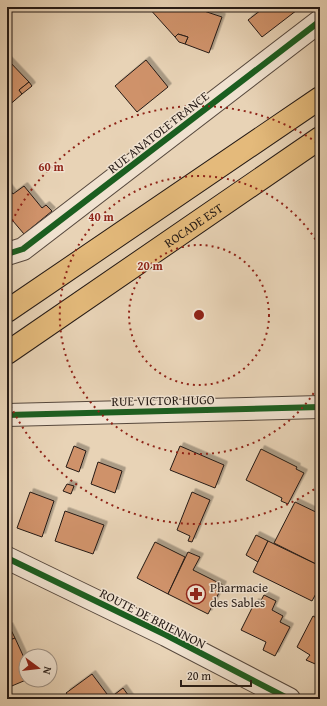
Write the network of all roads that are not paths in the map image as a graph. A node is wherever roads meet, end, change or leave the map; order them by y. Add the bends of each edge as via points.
1 (320, 21) edge
2 (320, 98) edge
3 (320, 138) edge
4 (7, 254) edge
5 (7, 311) edge
6 (7, 353) edge
7 (320, 407) edge
8 (7, 415) edge
9 (7, 558) edge
10 (289, 699) edge

1 - 4 street, RUE ANATOLE FRANCE via 22,249
2 - 5 highway
3 - 6 highway, ROCADE EST
7 - 8 street, RUE VICTOR HUGO
9 - 10 street, ROUTE DE BRIENNON via 166,635

